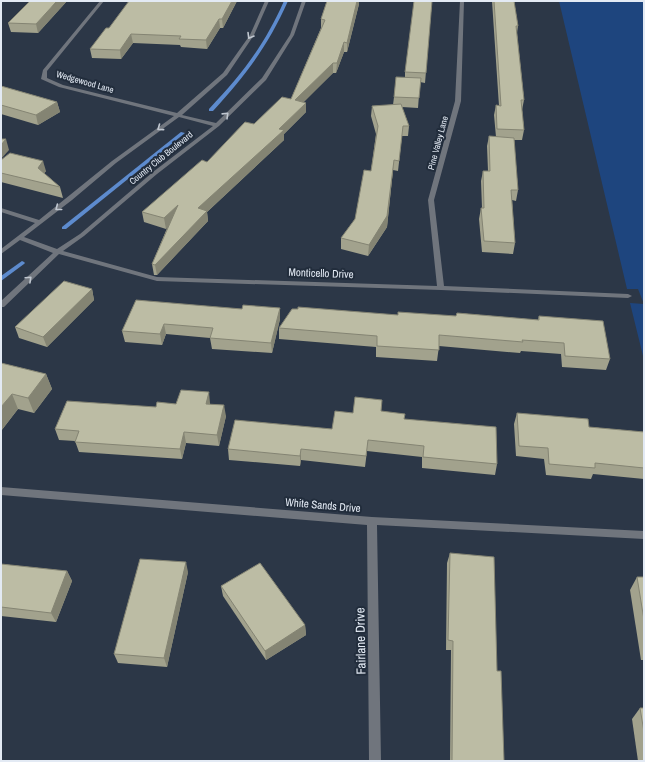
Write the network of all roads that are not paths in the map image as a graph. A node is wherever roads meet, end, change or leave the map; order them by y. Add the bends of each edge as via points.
1 (102, 1) edge
2 (267, 1) edge
3 (304, 1) edge
4 (462, 1) edge
5 (178, 115) junction
6 (217, 125) junction
7 (1, 210) edge
8 (40, 222) junction
9 (20, 238) junction
10 (1, 252) edge
11 (58, 252) junction
12 (441, 288) junction
13 (628, 296) dead end
14 (1, 306) edge
15 (1, 491) edge
16 (372, 521) junction
17 (644, 535) edge
18 (375, 761) edge

1 - 5 street, Wedgewood Lane via 45,71 44,79 61,86
2 -> 5 street via 252,35 225,74
6 -> 3 street, Country Club Boulevard via 264,79 292,35
4 - 12 street, Pine Valley Lane via 458,101 431,200
5 - 6 street, Wedgewood Lane
5 -> 8 street via 114,162
6 - 11 street, Country Club Boulevard
7 - 8 street
8 - 9 street
9 - 10 street
9 - 11 street, Monticello Drive
11 - 12 street, Monticello Drive via 157,280
14 -> 11 street, Country Club Boulevard
12 - 13 street, Monticello Drive
15 - 16 street, White Sands Drive
16 - 17 street, White Sands Drive
16 - 18 street, Fairlane Drive

